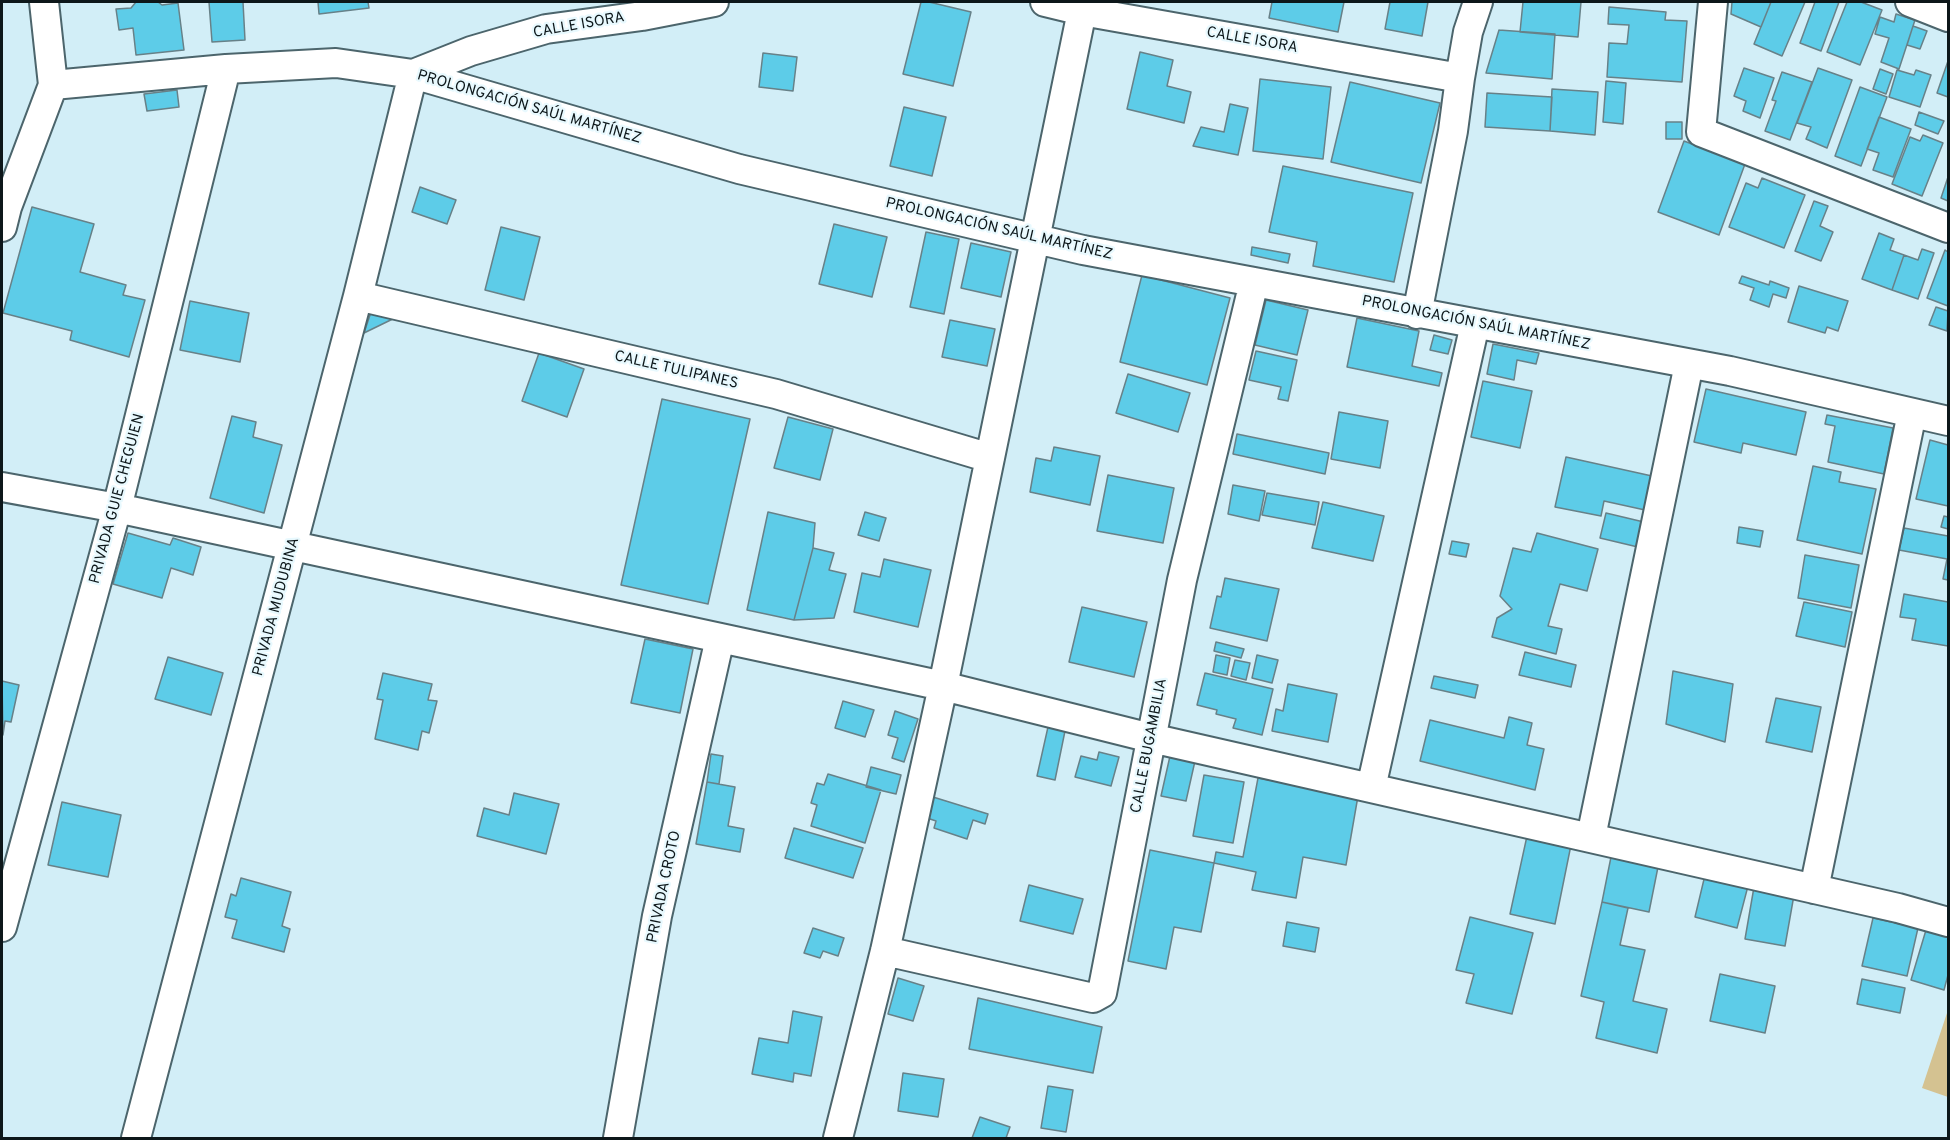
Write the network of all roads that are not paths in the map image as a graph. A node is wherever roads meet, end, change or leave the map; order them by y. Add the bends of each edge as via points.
1 (44, 2) edge
2 (714, 2) edge
3 (1045, 2) edge
4 (1478, 2) edge
5 (1713, 2) edge
6 (1082, 11) junction
7 (226, 69) junction
8 (413, 74) junction
9 (1460, 78) junction
10 (53, 85) junction
11 (2, 227) edge
12 (1948, 228) edge
13 (1034, 239) junction
14 (1254, 282) junction
15 (358, 296) junction
16 (1417, 314) junction
17 (1475, 324) junction
18 (1689, 364) junction
19 (1912, 413) junction
20 (1948, 421) edge
21 (990, 458) junction
22 (2, 487) edge
23 (117, 508) junction
24 (293, 547) junction
25 (720, 638) junction
26 (943, 686) junction
27 (1151, 738) junction
28 (1371, 788) junction
29 (1591, 837) junction
30 (1814, 889) junction
31 (1948, 922) edge
32 (2, 927) edge
33 (885, 951) junction
34 (136, 1138) edge
35 (618, 1138) edge
36 (838, 1138) edge

1 - 10 street
2 - 8 street, CALLE ISORA via 546,29 471,51
3 - 6 street, CALLE ISORA
4 - 9 street
5 - 12 street via 1701,132
6 - 9 street, CALLE ISORA
6 - 13 street
7 - 8 street, PROLONGACIÓN SAÚL MARTÍNEZ via 336,63
7 - 10 street, PROLONGACIÓN SAÚL MARTÍNEZ
7 - 23 street, PRIVADA GUIE CHEGUIEN
8 - 13 street, PROLONGACIÓN SAÚL MARTÍNEZ via 739,170
8 - 15 street, PRIVADA MUDUBINA
9 - 16 street
10 - 11 street
13 - 14 street, PROLONGACIÓN SAÚL MARTÍNEZ
13 - 21 street
14 - 16 street, PROLONGACIÓN SAÚL MARTÍNEZ
14 - 27 street, CALLE BUGAMBILIA via 1182,580
15 - 21 street, CALLE TULIPANES via 776,394
15 - 24 street, PRIVADA MUDUBINA
16 - 17 street, PROLONGACIÓN SAÚL MARTÍNEZ
17 - 18 street, PROLONGACIÓN SAÚL MARTÍNEZ
17 - 28 street
18 - 19 street, PROLONGACIÓN SAÚL MARTÍNEZ
18 - 29 street
19 - 20 street, PROLONGACIÓN SAÚL MARTÍNEZ
19 - 30 street
21 - 26 street
22 - 23 street
23 - 24 street
23 - 32 street, PRIVADA GUIE CHEGUIEN
24 - 25 street
24 - 34 street, PRIVADA MUDUBINA
25 - 26 street
25 - 35 street, PRIVADA CROTO via 657,916
26 - 27 street
26 - 33 street
27 - 28 street
27 - 33 street, CALLE BUGAMBILIA via 1102,993 1093,998
28 - 29 street
29 - 30 street
30 - 31 street
33 - 36 street

